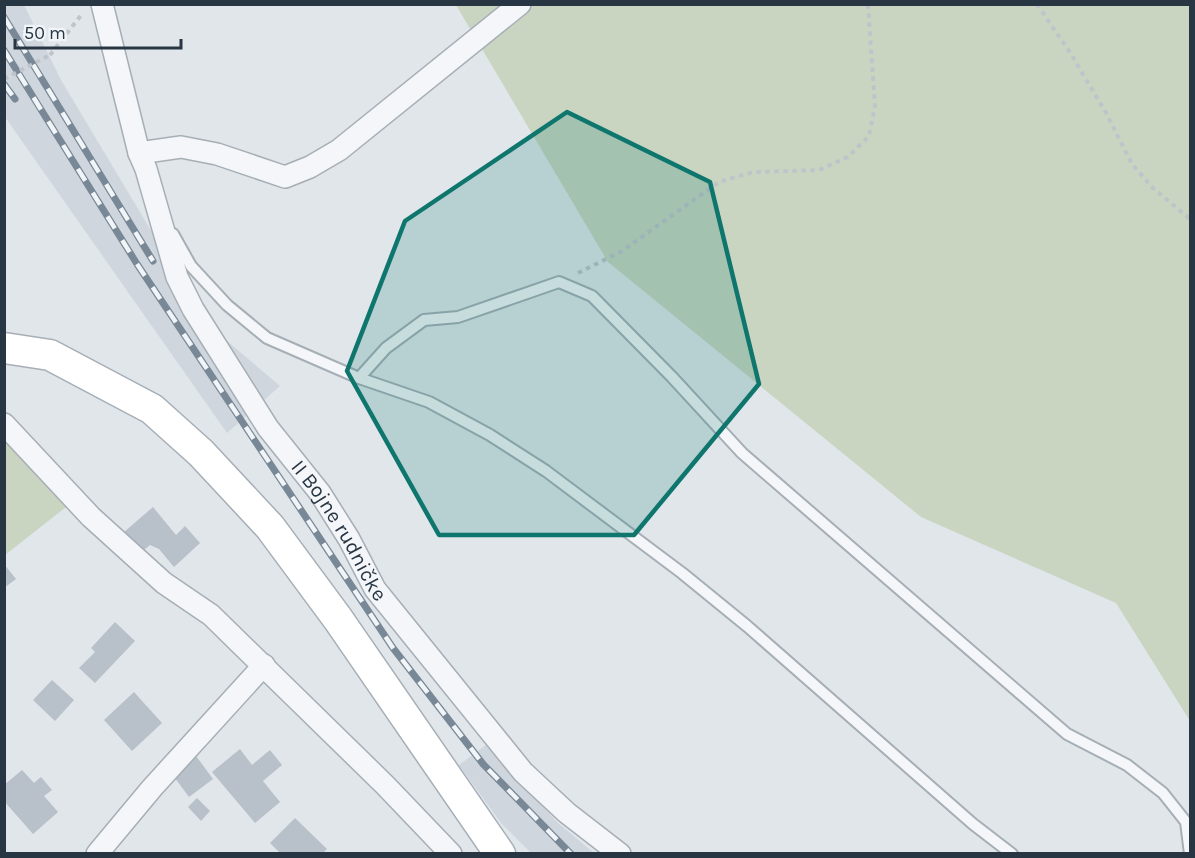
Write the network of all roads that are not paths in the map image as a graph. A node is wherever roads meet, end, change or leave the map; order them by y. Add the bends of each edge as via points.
1 (520, 4) edge
2 (93, 9) edge
3 (139, 153) junction
4 (155, 202) junction
5 (4, 348) edge
6 (359, 378) junction
7 (4, 424) edge
8 (264, 665) junction
9 (97, 854) edge
10 (451, 854) edge
11 (500, 854) edge
12 (620, 854) edge
13 (1012, 854) edge
14 (1190, 854) edge

1 - 3 street via 339,150 285,177 217,154 181,147
2 - 3 street, II Bojne rudničke
3 - 4 street, II Bojne rudničke
4 - 6 lane via 191,266 226,305 267,338
4 - 12 street, II Bojne rudničke via 177,277 193,309 268,428 320,493 375,589 523,772
5 - 11 street via 50,355 152,410 201,453 270,527
6 - 13 lane via 429,402 546,471 682,573
6 - 14 lane via 386,348 424,320 458,317 559,282 592,296 742,453 1067,734 1127,765 1163,793 1186,822
7 - 8 street via 91,517 164,583 211,615
8 - 9 street
8 - 10 street

